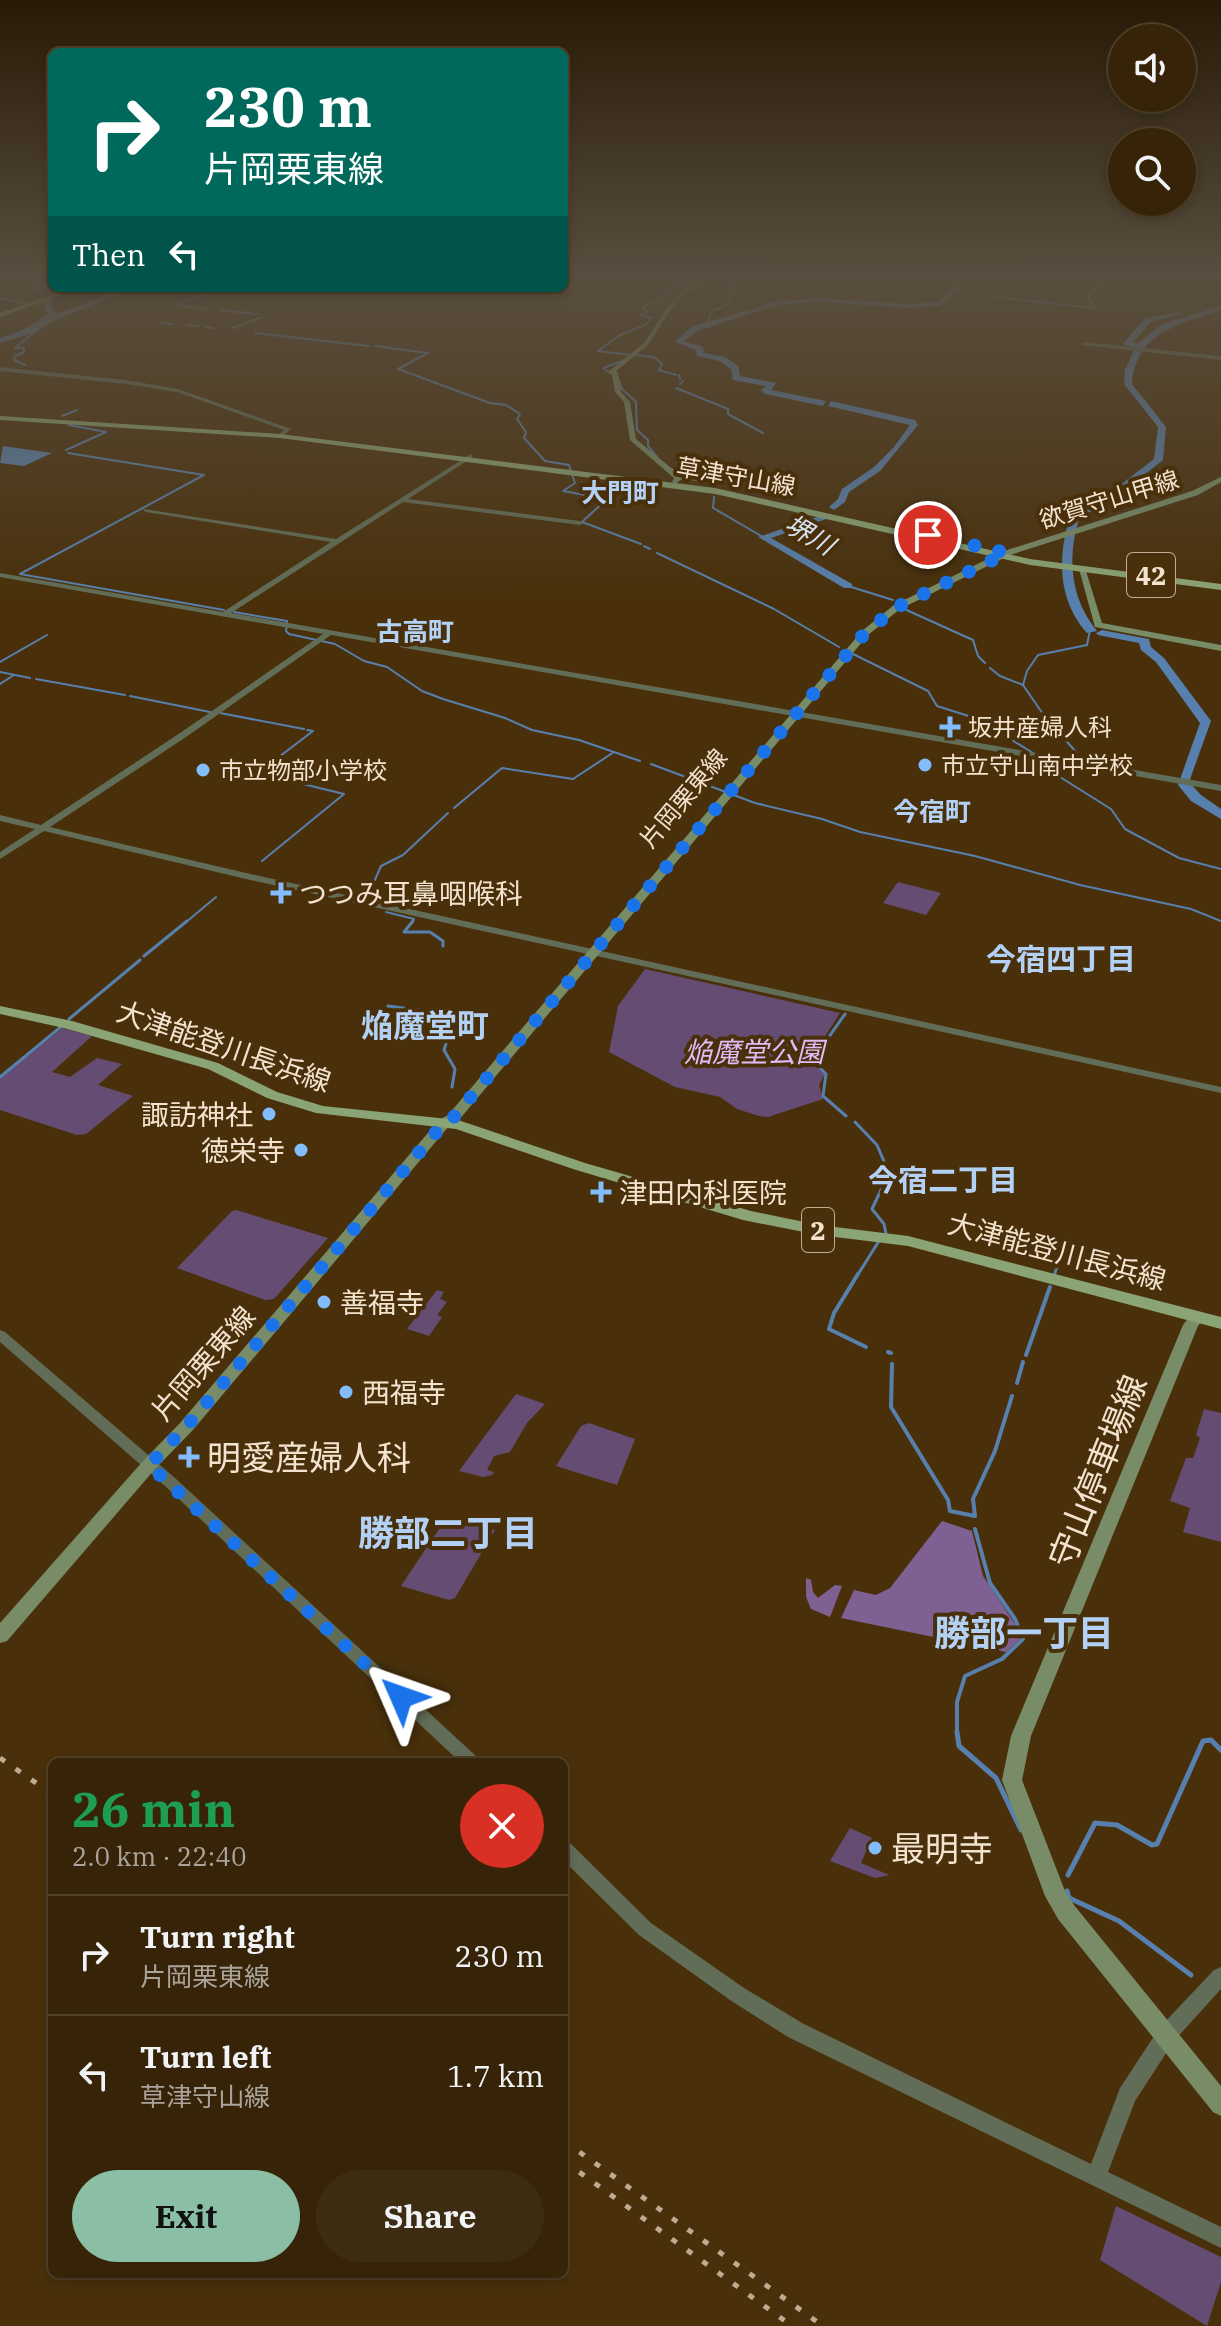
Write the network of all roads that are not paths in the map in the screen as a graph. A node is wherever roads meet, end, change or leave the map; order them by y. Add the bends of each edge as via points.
1 (129, 383) edge
2 (617, 383) edge
3 (0, 416) edge
4 (282, 435) junction
5 (469, 457) junction
6 (1221, 479) edge
7 (677, 480) junction
8 (716, 489) junction
9 (402, 500) junction
10 (146, 510) dead end
11 (580, 523) dead end
12 (336, 541) junction
13 (1004, 554) junction
14 (1082, 571) junction
15 (0, 575) edge
16 (1221, 584) edge
17 (224, 614) junction
18 (330, 632) junction
19 (1221, 648) edge
20 (792, 713) junction
21 (1221, 788) edge
22 (0, 818) edge
23 (44, 828) junction
24 (0, 856) edge
25 (592, 950) junction
26 (0, 1010) edge
27 (1221, 1090) edge
28 (444, 1123) junction
29 (1197, 1317) junction
30 (1221, 1323) edge
31 (0, 1335) edge
32 (149, 1465) junction
33 (0, 1636) edge
34 (467, 1758) edge
35 (568, 1853) edge
36 (1221, 1976) edge
37 (1167, 2034) junction
38 (1221, 2104) edge
39 (1097, 2175) junction
40 (1221, 2238) edge

1 - 4 street via 178,391 288,429
2 - 7 main road via 627,402 633,440
3 - 4 main road, 草津守山線 / 42
4 - 5 main road, 草津守山線 / 42
5 - 7 main road, 草津守山線 / 42
5 - 8 main road, 草津守山線 / 42
5 - 9 street
6 - 13 main road, 欲賀守山甲線 via 1195,493
7 - 8 main road, 草津守山線 / 42
8 - 13 main road, 草津守山線 / 42
9 - 11 street
9 - 12 street
10 - 12 street
12 - 17 street
13 - 14 main road, 草津守山線 / 42
13 - 16 main road, 草津守山線 / 42
13 - 20 main road, 片岡栗東線 via 897,607 865,633
14 - 16 main road, 草津守山線 / 42
14 - 19 main road via 1098,625
15 - 17 street
17 - 18 street
18 - 20 street
18 - 23 street
20 - 21 street
20 - 25 main road, 片岡栗東線
22 - 23 street
23 - 24 street
23 - 25 street
25 - 27 street
25 - 28 main road, 片岡栗東線
26 - 28 main road, 大津能登川長浜線 / 2 via 213,1066 272,1095 321,1110
28 - 29 main road, 大津能登川長浜線 / 2 via 749,1216 908,1241
28 - 32 main road, 片岡栗東線
29 - 30 main road, 大津能登川長浜線 / 2
29 - 37 main road, 守山停車場線 via 1021,1736 1012,1771 1056,1896
31 - 32 street
32 - 33 main road, 片岡栗東線
32 - 34 street
35 - 39 street via 645,1929 783,2023
36 - 37 street
37 - 38 main road, 守山停車場線
37 - 39 street via 1127,2095
39 - 40 street

